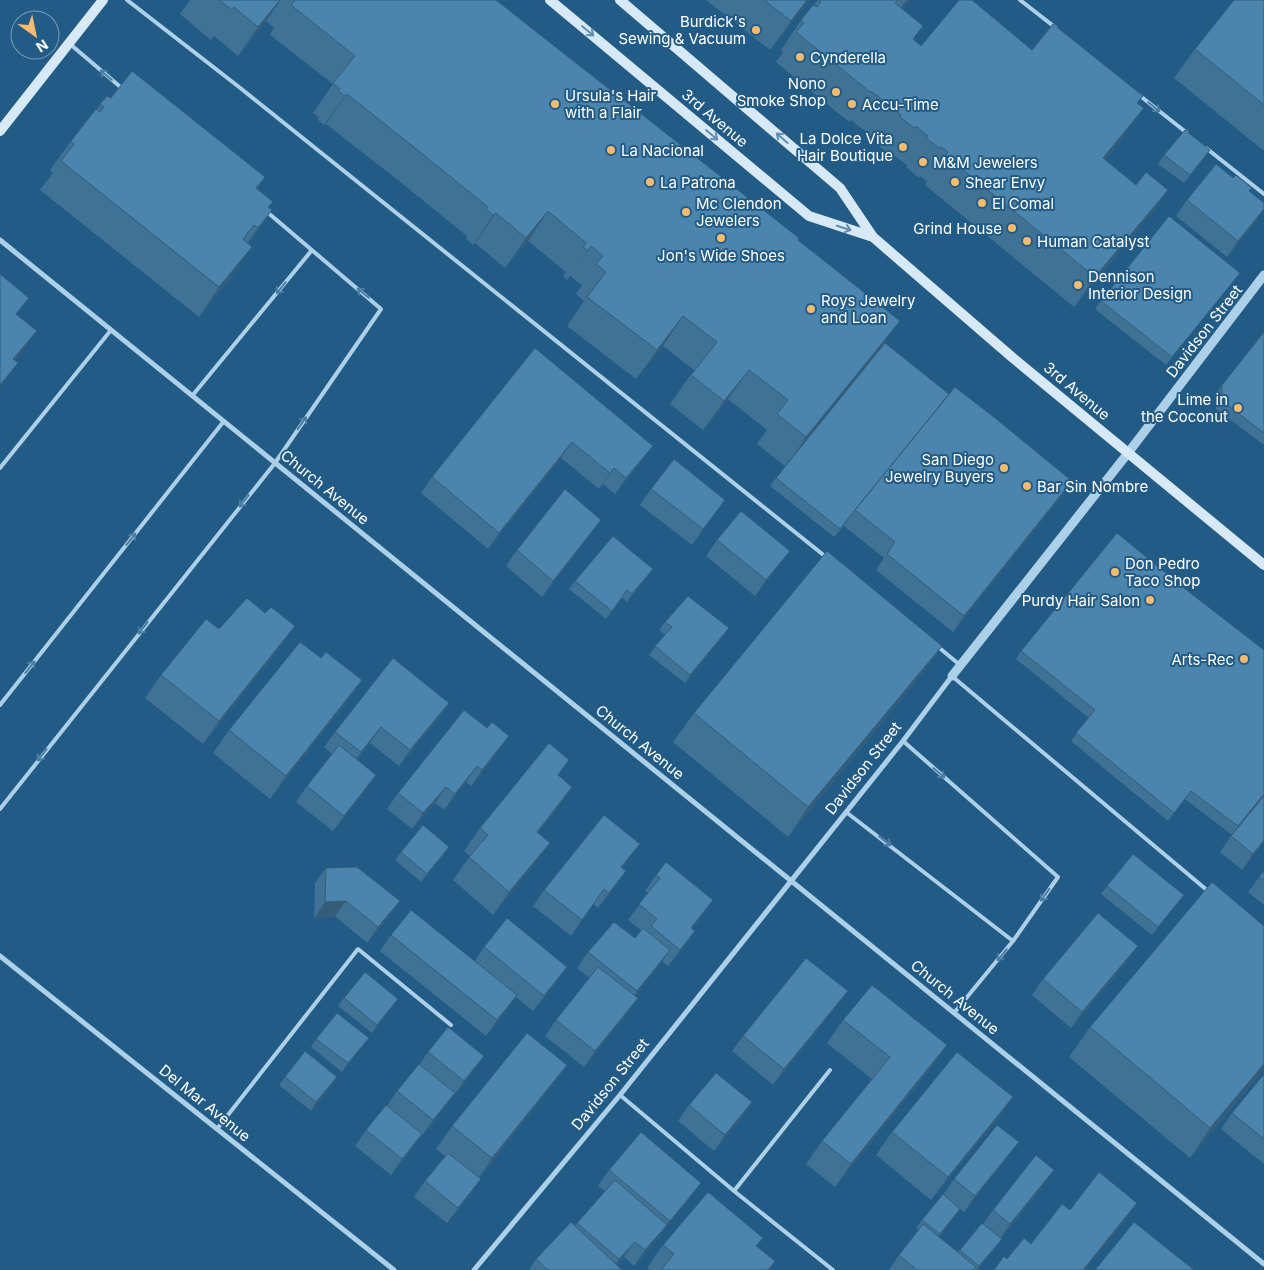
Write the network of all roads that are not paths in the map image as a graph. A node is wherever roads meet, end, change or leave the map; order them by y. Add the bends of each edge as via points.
1 (103, 0) edge
2 (127, 0) edge
3 (550, 0) edge
4 (620, 0) edge
5 (1020, 0) edge
6 (1058, 30) edge
7 (69, 44) junction
8 (125, 91) edge
9 (1134, 91) edge
10 (0, 131) edge
11 (1188, 134) edge
12 (1203, 146) edge
13 (1264, 194) edge
14 (260, 206) edge
15 (873, 237) junction
16 (0, 240) edge
17 (312, 250) junction
18 (1264, 276) edge
19 (112, 330) junction
20 (192, 396) junction
21 (224, 421) junction
22 (1128, 453) junction
23 (275, 463) junction
24 (0, 468) edge
25 (829, 559) edge
26 (1264, 565) edge
27 (933, 642) edge
28 (960, 665) junction
29 (952, 676) junction
30 (0, 705) edge
31 (902, 740) junction
32 (0, 809) edge
33 (846, 812) junction
34 (791, 882) junction
35 (1209, 892) edge
36 (1013, 941) junction
37 (0, 956) edge
38 (954, 1013) junction
39 (451, 1024) dead end
40 (830, 1070) dead end
41 (620, 1095) junction
42 (217, 1129) junction
43 (734, 1191) junction
44 (1264, 1264) edge
45 (394, 1270) edge
46 (474, 1270) edge
47 (833, 1270) edge

1 - 7 main road
2 - 25 lane
3 -> 15 main road, 3rd Avenue via 809,216
15 -> 4 main road, 3rd Avenue via 840,188
5 - 6 lane
8 -> 7 lane
7 - 10 main road
9 -> 11 lane
12 - 13 lane
14 - 17 lane
15 - 22 main road, 3rd Avenue
16 - 19 street, Church Avenue
17 -> 20 lane
23 -> 17 lane via 381,309
18 - 22 street, Davidson Street
19 - 20 street, Church Avenue
19 - 24 lane
20 - 21 street, Church Avenue
21 - 23 street, Church Avenue
30 -> 21 lane
22 - 26 main road, 3rd Avenue
22 - 28 street, Davidson Street
23 -> 32 lane
23 - 34 street, Church Avenue
27 - 28 lane
28 - 29 street, Davidson Street
29 - 31 street, Davidson Street
29 - 35 lane
31 - 33 street, Davidson Street
31 -> 36 lane via 1058,877
33 - 34 street, Davidson Street
33 -> 36 lane
34 - 38 street, Church Avenue
34 - 41 street, Davidson Street
36 -> 38 lane
37 - 42 street, Del Mar Avenue
38 - 44 street, Church Avenue
39 - 42 lane via 358,949
40 - 43 lane
41 - 43 lane
41 - 46 street, Davidson Street
42 - 45 street, Del Mar Avenue
43 - 47 lane

